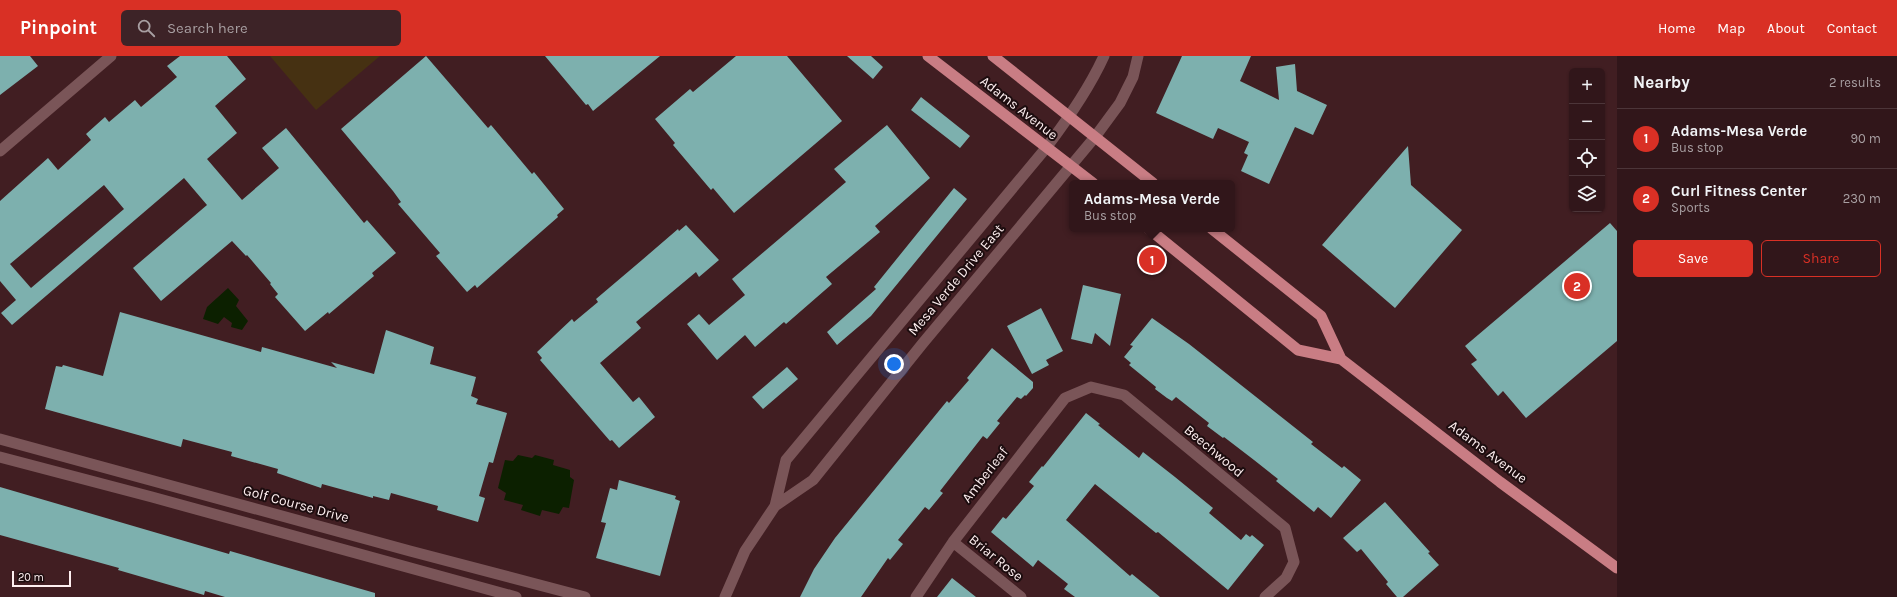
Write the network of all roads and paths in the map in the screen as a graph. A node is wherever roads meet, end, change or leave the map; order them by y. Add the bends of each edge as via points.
1 (111, 56) edge
2 (928, 56) edge
3 (993, 56) edge
4 (1104, 56) edge
5 (1138, 56) edge
6 (1069, 117) junction
7 (1095, 137) junction
8 (1046, 148) junction
9 (0, 151) edge
10 (1071, 165) junction
11 (1089, 180) edge
12 (1149, 180) edge
13 (1153, 232) edge
14 (1216, 232) edge
15 (1341, 359) junction
16 (1091, 387) joint
17 (0, 439) edge
18 (0, 457) edge
19 (775, 506) junction
20 (953, 542) junction
21 (1617, 568) edge
22 (516, 597) edge
23 (585, 597) edge
24 (725, 597) edge
25 (916, 597) edge
26 (1021, 597) edge
27 (1265, 597) edge

1 - 9 street
2 - 8 main road, Adams Avenue
3 - 6 main road, Adams Avenue
4 - 6 street, Mesa Verde Drive East via 1094,78
5 - 7 street, Mesa Verde Drive East via 1133,77 1120,103
6 - 7 main road, Adams Avenue
6 - 8 street, Mesa Verde Drive East
7 - 10 street, Mesa Verde Drive East
7 - 12 main road, Adams Avenue
8 - 10 main road, Adams Avenue
8 - 19 street, Mesa Verde Drive East via 786,460
10 - 11 main road, Adams Avenue
10 - 19 street, Mesa Verde Drive East via 813,480
13 - 15 main road, Adams Avenue via 1298,350
14 - 15 main road, Adams Avenue via 1321,316
15 - 21 main road, Adams Avenue via 1500,482
16 - 20 street, Amberleaf via 1065,398
16 - 27 street, Beechwood via 1124,395 1285,528 1294,562 1286,578
17 - 23 street, Golf Course Drive
18 - 22 street
19 - 24 street, Mesa Verde Drive East via 745,551
20 - 25 street, Amberleaf
20 - 26 street, Briar Rose

